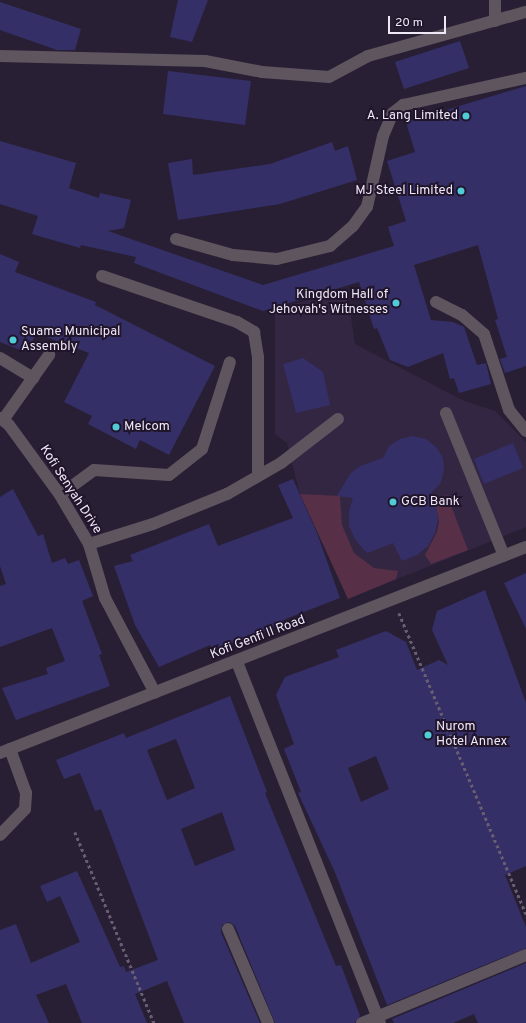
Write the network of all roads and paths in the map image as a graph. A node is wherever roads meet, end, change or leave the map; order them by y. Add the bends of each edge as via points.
1 (495, 0) edge
2 (526, 12) edge
3 (494, 20) junction
4 (0, 56) edge
5 (526, 78) edge
6 (176, 239) dead end
7 (102, 276) dead end
8 (436, 302) dead end
9 (49, 355) dead end
10 (0, 358) edge
11 (230, 362) dead end
12 (33, 378) junction
13 (446, 413) dead end
14 (2, 419) edge
15 (338, 419) dead end
16 (526, 431) edge
17 (258, 476) junction
18 (60, 495) junction
19 (89, 544) junction
20 (526, 547) edge
21 (504, 556) junction
22 (394, 600) junction
23 (237, 662) junction
24 (156, 693) junction
25 (5, 751) edge
26 (75, 832) dead end
27 (0, 835) edge
28 (526, 914) edge
29 (228, 929) dead end
30 (526, 955) edge
31 (379, 1020) edge
32 (154, 1023) edge
33 (268, 1023) edge
34 (362, 1023) edge

1 - 3 street
2 - 3 street
3 - 4 street via 368,56 329,77 262,72 206,61
5 - 6 street via 403,105 392,113 383,136 367,207 352,226 330,246 277,259 233,255
7 - 17 street via 237,322 254,332 258,357
8 - 16 street via 462,315 484,334 509,410
9 - 12 street
10 - 12 street
11 - 18 street via 202,449 169,475 94,470
12 - 14 street
13 - 21 street
14 - 18 street, Kofi Senyah Drive
15 - 17 street via 281,463
17 - 19 street via 227,494 153,524
18 - 19 street, Kofi Senyah Drive
19 - 24 street, Kofi Senyah Drive via 105,598
20 - 21 street, Kofi Genfi II Road
21 - 22 street, Kofi Genfi II Road
22 - 23 street, Kofi Genfi II Road
22 - 28 path
23 - 24 street, Kofi Genfi II Road
23 - 31 street
24 - 25 street, Kofi Genfi II Road
25 - 27 street via 26,793 25,808
26 - 32 path
29 - 33 street
30 - 31 street
31 - 34 street

